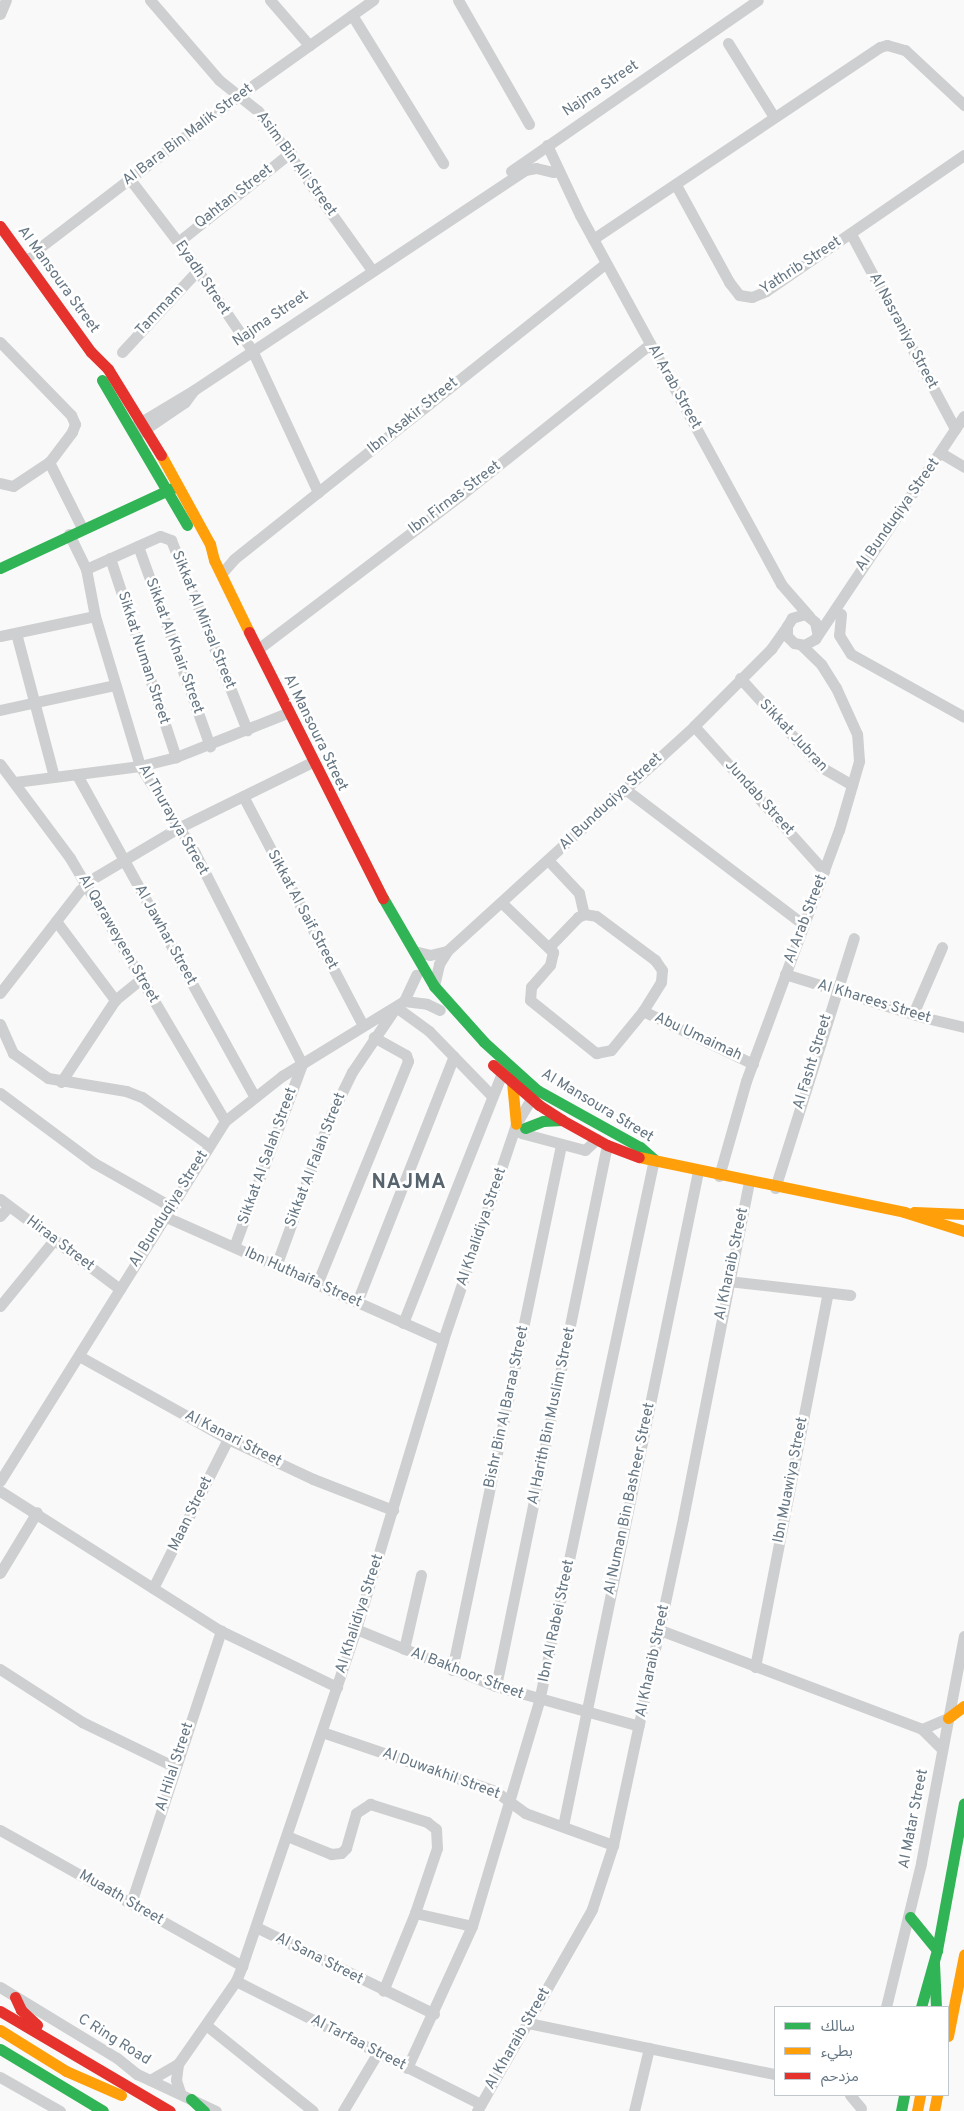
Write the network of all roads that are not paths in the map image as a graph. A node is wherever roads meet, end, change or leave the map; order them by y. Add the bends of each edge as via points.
1 (6, 0) edge
2 (150, 0) edge
3 (270, 0) edge
4 (374, 0) edge
5 (458, 0) edge
6 (758, 0) edge
7 (0, 14) edge
8 (352, 15) junction
9 (728, 43) dead end
10 (309, 45) junction
11 (238, 96) junction
12 (964, 105) edge
13 (774, 116) junction
14 (529, 124) dead end
15 (544, 147) junction
16 (291, 152) junction
17 (962, 162) edge
18 (443, 163) dead end
19 (526, 165) junction
20 (554, 172) junction
21 (129, 178) junction
22 (563, 181) junction
23 (676, 185) junction
24 (0, 226) edge
25 (851, 234) junction
26 (593, 239) junction
27 (178, 242) junction
28 (26, 258) junction
29 (606, 263) junction
30 (372, 270) junction
31 (197, 271) junction
32 (0, 342) edge
33 (650, 344) junction
34 (252, 350) junction
35 (122, 352) dead end
36 (964, 416) edge
37 (139, 428) junction
38 (955, 429) junction
39 (941, 452) junction
40 (49, 462) junction
41 (964, 467) edge
42 (0, 483) edge
43 (170, 484) junction
44 (318, 492) junction
45 (82, 528) junction
46 (69, 534) junction
47 (138, 546) junction
48 (110, 558) junction
49 (0, 568) edge
50 (86, 568) junction
51 (222, 573) junction
52 (786, 593) junction
53 (836, 613) junction
54 (95, 616) junction
55 (811, 617) junction
56 (789, 622) junction
57 (16, 632) junction
58 (0, 636) edge
59 (816, 636) junction
60 (797, 644) junction
61 (258, 649) junction
62 (771, 649) junction
63 (821, 664) junction
64 (740, 678) junction
65 (115, 685) junction
66 (34, 701) junction
67 (0, 710) edge
68 (287, 713) junction
69 (964, 717) edge
70 (694, 726) junction
71 (247, 730) junction
72 (210, 746) junction
73 (176, 757) junction
74 (312, 762) junction
75 (0, 764) edge
76 (140, 766) junction
77 (77, 775) junction
78 (54, 777) junction
79 (15, 782) junction
80 (852, 785) junction
81 (626, 789) junction
82 (243, 796) junction
83 (178, 828) junction
84 (124, 860) junction
85 (548, 860) junction
86 (824, 871) junction
87 (86, 884) junction
88 (502, 903) junction
89 (584, 914) junction
90 (393, 917) junction
91 (56, 921) junction
92 (803, 924) junction
93 (854, 938) dead end
94 (550, 946) junction
95 (942, 947) dead end
96 (414, 951) junction
97 (447, 951) junction
98 (785, 974) junction
99 (416, 975) junction
100 (141, 979) junction
101 (434, 986) junction
102 (836, 991) junction
103 (0, 993) edge
104 (115, 1000) junction
105 (400, 1004) junction
106 (440, 1010) junction
107 (643, 1012) junction
108 (913, 1014) junction
109 (0, 1024) edge
110 (362, 1024) junction
111 (964, 1027) edge
112 (374, 1037) junction
113 (454, 1056) junction
114 (302, 1064) junction
115 (753, 1064) junction
116 (502, 1073) junction
117 (61, 1082) junction
118 (512, 1082) junction
119 (0, 1093) edge
120 (491, 1095) junction
121 (254, 1096) junction
122 (538, 1097) junction
123 (562, 1120) junction
124 (225, 1121) junction
125 (521, 1128) junction
126 (602, 1142) junction
127 (208, 1145) junction
128 (561, 1145) junction
129 (654, 1159) junction
130 (698, 1171) junction
131 (719, 1176) junction
132 (749, 1182) junction
133 (775, 1188) junction
134 (4, 1202) edge
135 (167, 1211) junction
136 (964, 1214) edge
137 (0, 1216) edge
138 (904, 1217) junction
139 (964, 1231) edge
140 (54, 1240) junction
141 (234, 1247) junction
142 (276, 1266) junction
143 (728, 1281) junction
144 (317, 1284) junction
145 (120, 1288) junction
146 (828, 1293) junction
147 (850, 1295) dead end
148 (357, 1302) junction
149 (0, 1306) edge
150 (403, 1323) junction
151 (443, 1340) junction
152 (78, 1356) junction
153 (228, 1439) junction
154 (0, 1481) edge
155 (0, 1491) edge
156 (393, 1510) junction
157 (37, 1512) junction
158 (0, 1573) edge
159 (420, 1576) dead end
160 (153, 1588) junction
161 (356, 1629) junction
162 (660, 1630) junction
163 (221, 1631) junction
164 (964, 1636) edge
165 (404, 1649) junction
166 (755, 1667) junction
167 (0, 1669) edge
168 (452, 1670) junction
169 (496, 1686) junction
170 (337, 1687) junction
171 (539, 1701) junction
172 (964, 1706) edge
173 (586, 1712) junction
174 (948, 1718) junction
175 (639, 1726) junction
176 (922, 1729) junction
177 (322, 1732) junction
178 (942, 1748) junction
179 (175, 1767) junction
180 (511, 1802) junction
181 (964, 1803) edge
182 (563, 1826) junction
183 (0, 1830) edge
184 (287, 1836) junction
185 (613, 1845) junction
186 (131, 1903) junction
187 (415, 1913) junction
188 (910, 1917) junction
189 (472, 1926) junction
190 (256, 1927) junction
191 (937, 1950) junction
192 (964, 1955) edge
193 (934, 1963) junction
194 (242, 1966) junction
195 (236, 1981) junction
196 (0, 1987) edge
197 (383, 1991) junction
198 (964, 1994) edge
199 (15, 1997) junction
200 (954, 2004) junction
201 (886, 2006) edge
202 (921, 2006) edge
203 (936, 2006) edge
204 (0, 2011) edge
205 (434, 2014) junction
206 (528, 2022) junction
207 (206, 2026) junction
208 (0, 2030) edge
209 (949, 2031) edge
210 (60, 2048) junction
211 (648, 2048) junction
212 (0, 2049) edge
213 (377, 2054) junction
214 (178, 2064) junction
215 (407, 2068) junction
216 (774, 2074) edge
217 (0, 2077) edge
218 (150, 2080) junction
219 (180, 2092) junction
220 (851, 2096) edge
221 (864, 2096) edge
222 (904, 2096) edge
223 (920, 2096) edge
224 (937, 2096) edge
225 (191, 2099) junction
226 (479, 2108) edge
227 (861, 2110) edge
228 (60, 2111) edge
229 (103, 2111) edge
230 (166, 2111) edge
231 (170, 2111) edge
232 (204, 2111) edge
233 (216, 2111) edge
234 (313, 2111) edge
235 (343, 2111) edge
236 (634, 2111) edge
237 (901, 2111) edge
238 (917, 2111) edge
239 (934, 2111) edge

1 - 7 street
2 - 11 street, Asim Bin Ali Street via 219,80
3 - 10 street
4 - 8 street, Al Bara Bin Malik Street
5 - 14 street
6 - 15 street, Najma Street
8 - 10 street, Al Bara Bin Malik Street
8 - 18 street
9 - 13 street
10 - 11 street, Al Bara Bin Malik Street
11 - 16 street, Asim Bin Ali Street via 258,111
11 - 21 street, Al Bara Bin Malik Street
12 - 13 street via 905,50 887,45 871,51
13 - 23 street
15 - 19 street, Najma Street
15 - 20 street, Al Arab Street
15 - 22 street, Al Arab Street via 563,174
16 - 27 street, Qahtan Street
16 - 30 street, Asim Bin Ali Street
17 - 25 street, Yathrib Street
19 - 20 street
19 - 30 street, Najma Street
20 - 22 street, Al Arab Street
21 - 27 street, Eyadh Street
21 - 28 street, Al Bara Bin Malik Street
22 - 26 street, Al Arab Street
23 - 25 street, Yathrib Street via 739,295 752,297 766,290
23 - 26 street
24 - 28 main road, Al Mansoura Street
25 - 38 street, Al Nasraniya Street
26 - 29 street, Al Arab Street
27 - 31 street, Eyadh Street
28 - 37 main road, Al Mansoura Street via 92,352 108,369
29 - 33 street, Al Arab Street
29 - 44 street, Ibn Asakir Street
30 - 34 street, Najma Street
31 - 34 street, Eyadh Street
31 - 35 street, Tammam
32 - 40 street via 74,419 72,432
33 - 52 street, Al Arab Street
33 - 61 street, Ibn Firnas Street via 461,495
34 - 37 street, Najma Street via 194,390 185,402
34 - 44 street, Eyadh Street
36 - 38 street, Al Bunduqiya Street
37 - 43 main road, Al Mansoura Street
38 - 39 street, Al Bunduqiya Street
39 - 41 street
39 - 53 street, Al Bunduqiya Street
40 - 42 street via 13,486
40 - 45 street
43 - 45 main road
43 - 51 main road, Al Mansoura Street via 200,547
44 - 51 street, Ibn Asakir Street via 234,559
45 - 46 main road
46 - 49 main road
46 - 50 street, Al Thurayya Street
47 - 48 street, Sikkat Al Mirsal Street
47 - 71 street, Sikkat Al Mirsal Street via 160,536 173,542
47 - 72 street, Sikkat Al Khair Street
48 - 50 street, Sikkat Al Mirsal Street
48 - 73 street, Sikkat Numan Street
50 - 54 street, Al Thurayya Street
51 - 61 main road, Al Mansoura Street
52 - 55 street, Al Arab Street
52 - 56 street, Al Arab Street
53 - 55 street
53 - 59 street, Al Bunduqiya Street
53 - 69 street via 839,635 851,654
54 - 57 street
54 - 65 street, Al Thurayya Street
55 - 56 street via 800,614
55 - 59 street
56 - 60 street via 788,636
56 - 62 street, Al Bunduqiya Street
57 - 58 street
57 - 66 street
59 - 60 street
59 - 63 street, Al Arab Street
60 - 62 street, Al Bunduqiya Street
60 - 63 street, Al Arab Street
61 - 68 main road, Al Mansoura Street
62 - 64 street, Al Bunduqiya Street
63 - 80 street, Al Arab Street via 857,734 859,761
64 - 70 street, Al Bunduqiya Street
64 - 80 street, Sikkat Jubran via 821,767
65 - 66 street
65 - 76 street, Al Thurayya Street
66 - 67 street
66 - 78 street
68 - 71 street
68 - 74 main road, Al Mansoura Street
70 - 81 street, Al Bunduqiya Street
70 - 86 street, Jundab Street
71 - 72 street
72 - 73 street
73 - 76 street
74 - 82 street
74 - 90 main road, Al Mansoura Street
75 - 79 street, Al Qaraweyeen Street
76 - 77 street
76 - 83 street, Al Thurayya Street
77 - 78 street
77 - 84 street, Al Jawhar Street
78 - 79 street
79 - 87 street, Al Qaraweyeen Street via 42,816
80 - 86 street, Al Arab Street
81 - 85 street, Al Bunduqiya Street
81 - 92 street
82 - 83 street
82 - 110 street, Sikkat Al Saif Street
83 - 84 street
83 - 114 street, Al Thurayya Street via 199,861
84 - 87 street
84 - 121 street, Al Jawhar Street
85 - 88 street, Al Bunduqiya Street
85 - 89 street via 579,893
86 - 92 street, Al Arab Street
87 - 91 street
87 - 100 street, Al Qaraweyeen Street
88 - 94 street
88 - 97 street, Al Bunduqiya Street
89 - 94 street
89 - 107 street, Abu Umaimah via 596,916 660,965 661,982
90 - 96 main road, Al Mansoura Street
90 - 99 main road, Al Mansoura Street via 394,930
91 - 103 street
91 - 104 street
92 - 98 street, Al Arab Street
93 - 102 street, Al Fasht Street
94 - 107 street, Abu Umaimah via 554,957 528,996 590,1050 601,1054 611,1050
95 - 108 street
96 - 97 street via 434,955
96 - 101 main road, Al Mansoura Street
97 - 101 street, Al Bunduqiya Street
98 - 102 street, Al Kharees Street
98 - 115 street, Al Arab Street
99 - 105 street
99 - 106 main road, Al Mansoura Street
100 - 104 street
100 - 124 street, Al Qaraweyeen Street
101 - 122 main road, Al Mansoura Street
102 - 108 street, Al Kharees Street
102 - 133 street, Al Fasht Street
104 - 117 street
105 - 106 street via 427,1004
105 - 110 street, Al Bunduqiya Street
105 - 112 street, Sikkat Al Falah Street
105 - 113 street
106 - 116 main road, Al Mansoura Street
107 - 115 street, Abu Umaimah
108 - 111 street, Al Kharees Street
109 - 117 street via 8,1045 20,1060 48,1078
110 - 114 street, Al Bunduqiya Street
112 - 142 street, Sikkat Al Falah Street via 331,1115
112 - 144 street via 408,1058
113 - 120 street
113 - 148 street
114 - 121 street, Al Bunduqiya Street
114 - 141 street, Sikkat Al Salah Street
115 - 131 street, Al Arab Street
116 - 118 main road, Al Mansoura Street
116 - 120 street
117 - 127 street via 126,1091 142,1097
118 - 122 main road, Al Mansoura Street
118 - 125 main road
119 - 135 street, Ibn Huthaifa Street via 94,1163
120 - 150 street
121 - 124 street, Al Bunduqiya Street
122 - 123 main road, Al Mansoura Street
122 - 125 street, Al Khalidiya Street
122 - 129 main road, Al Mansoura Street via 640,1147
123 - 125 main road via 543,1121
123 - 126 main road, Al Mansoura Street
124 - 127 street, Al Bunduqiya Street
125 - 128 street
125 - 151 street, Al Khalidiya Street via 509,1148
126 - 128 street via 585,1150
126 - 129 main road, Al Mansoura Street via 638,1157
126 - 169 street, Al Harith Bin Muslim Street
127 - 135 street, Al Bunduqiya Street
128 - 168 street, Bishr Bin Al Baraa Street
129 - 130 main road, Al Mansoura Street
129 - 171 street, Ibn Al Rabei Street
130 - 131 main road, Al Mansoura Street
130 - 173 street, Al Numan Bin Basheer Street
131 - 132 main road, Al Mansoura Street
132 - 133 main road, Al Mansoura Street
132 - 143 street, Al Kharaib Street
133 - 138 main road, Al Mansoura Street via 892,1210
134 - 137 street
134 - 140 street, Hiraa Street
135 - 141 street, Ibn Huthaifa Street
135 - 145 street, Al Bunduqiya Street
136 - 138 main road, Al Mansoura Street
138 - 139 main road, Al Mansoura Street
140 - 145 street, Hiraa Street
140 - 149 street
141 - 142 street, Ibn Huthaifa Street
142 - 144 street, Ibn Huthaifa Street
143 - 146 street
143 - 162 street, Al Kharaib Street
144 - 148 street, Ibn Huthaifa Street
145 - 152 street, Al Bunduqiya Street
146 - 147 street
146 - 166 street, Ibn Muawiya Street
148 - 150 street, Ibn Huthaifa Street
150 - 151 street, Ibn Huthaifa Street
151 - 156 street, Al Khalidiya Street
152 - 153 street, Al Kanari Street
152 - 154 street, Al Bunduqiya Street
153 - 156 street, Al Kanari Street via 313,1479
153 - 160 street, Maan Street
155 - 157 street
156 - 161 street, Al Khalidiya Street
157 - 158 street
157 - 160 street
159 - 165 street
160 - 163 street
161 - 165 street, Al Bakhoor Street
161 - 170 street, Al Khalidiya Street
162 - 166 street
162 - 175 street, Al Kharaib Street
163 - 170 street
163 - 179 street, Al Hilal Street
164 - 174 street, Al Matar Street
165 - 168 street, Al Bakhoor Street
166 - 176 street
167 - 179 street via 82,1722
168 - 169 street, Al Bakhoor Street
169 - 171 street, Al Bakhoor Street
170 - 177 street, Al Khalidiya Street
171 - 173 street, Al Bakhoor Street
171 - 180 street, Ibn Al Rabei Street
172 - 174 main road
173 - 175 street, Al Bakhoor Street
173 - 182 street, Al Numan Bin Basheer Street
174 - 176 street
174 - 178 street, Al Matar Street
175 - 185 street, Al Kharaib Street
176 - 178 street
177 - 180 street, Al Duwakhil Street via 494,1791
177 - 184 street, Al Khalidiya Street
178 - 188 street, Al Matar Street
179 - 186 street, Al Hilal Street
180 - 182 street, Al Duwakhil Street via 525,1813
180 - 189 street, Ibn Al Rabei Street
181 - 191 main road
182 - 185 street, Al Duwakhil Street
183 - 186 street, Muaath Street
184 - 187 street, Al Sana Street via 331,1854 341,1853 346,1848 356,1813 370,1804 432,1825 439,1842
184 - 190 street, Al Khalidiya Street
185 - 206 street, Al Kharaib Street via 592,1909
186 - 194 street, Muaath Street
187 - 189 street
187 - 197 street, Al Sana Street
188 - 191 main road
188 - 201 street, Al Matar Street
189 - 205 street, Ibn Al Rabei Street
190 - 194 street, Al Khalidiya Street
190 - 197 street, Al Sana Street
191 - 193 main road
192 - 200 main road
193 - 202 main road
193 - 203 main road
194 - 195 street, Al Khalidiya Street
195 - 207 street, Al Khalidiya Street
195 - 213 street, Al Tarfaa Street
196 - 199 street, C Ring Road
197 - 205 street, Al Sana Street
198 - 200 main road
199 - 210 main road via 26,2015
199 - 218 street, C Ring Road
200 - 209 main road
204 - 210 main road
205 - 215 street, Ibn Al Rabei Street
206 - 211 street
206 - 226 street, Al Kharaib Street
207 - 214 street, Al Khalidiya Street
207 - 234 street
208 - 230 main road via 93,2084
210 - 231 main road
211 - 216 street
211 - 236 street
212 - 229 main road
213 - 215 street, Al Tarfaa Street
213 - 235 street
214 - 218 street, Al Khalidiya Street
214 - 219 street via 176,2080
215 - 226 street, Al Tarfaa Street
217 - 228 street
218 - 219 street, C Ring Road
219 - 225 street, C Ring Road
220 - 227 street
221 - 227 street
222 - 237 main road
223 - 238 main road
224 - 239 main road
225 - 232 main road
225 - 233 street, C Ring Road

